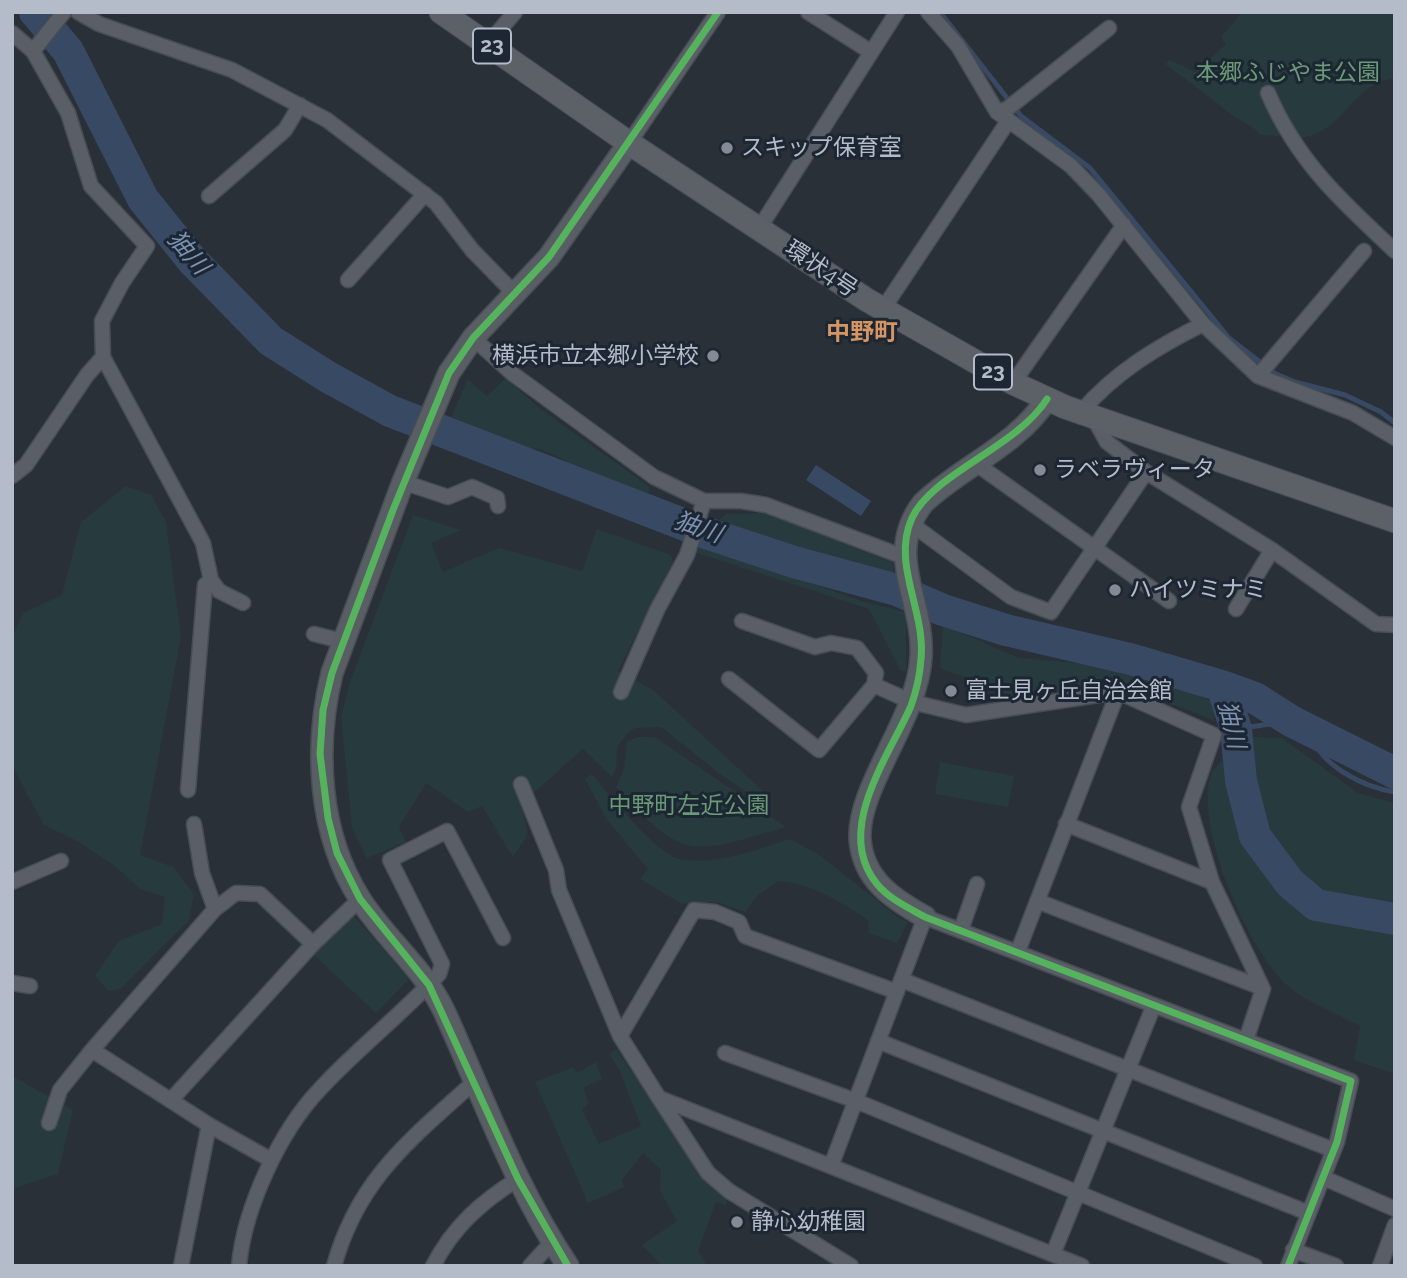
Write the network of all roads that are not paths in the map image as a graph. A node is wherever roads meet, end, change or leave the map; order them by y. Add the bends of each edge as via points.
1 (441, 12) edge
2 (466, 12) edge
3 (515, 12) edge
4 (718, 12) edge
5 (808, 12) edge
6 (897, 12) edge
7 (928, 12) edge
8 (68, 13) edge
9 (1109, 28) dead end
10 (12, 33) edge
11 (492, 39) junction
12 (35, 48) junction
13 (871, 52) junction
14 (1268, 93) dead end
15 (300, 105) junction
16 (1004, 114) junction
17 (629, 143) junction
18 (425, 194) junction
19 (209, 196) dead end
20 (1124, 225) junction
21 (760, 227) junction
22 (1364, 251) dead end
23 (1393, 254) edge
24 (348, 280) dead end
25 (515, 294) junction
26 (883, 309) junction
27 (1203, 324) junction
28 (473, 338) junction
29 (103, 357) junction
30 (1258, 375) junction
31 (1013, 383) junction
32 (1047, 399) junction
33 (1087, 414) junction
34 (1395, 438) edge
35 (975, 463) junction
36 (1146, 472) junction
37 (12, 476) edge
38 (403, 482) junction
39 (704, 503) junction
40 (498, 506) dead end
41 (1395, 521) edge
42 (911, 523) junction
43 (1095, 548) junction
44 (1272, 550) junction
45 (904, 557) junction
46 (211, 580) junction
47 (1169, 601) dead end
48 (243, 603) dead end
49 (1236, 609) dead end
50 (742, 621) dead end
51 (1395, 625) edge
52 (314, 634) dead end
53 (346, 642) junction
54 (729, 679) dead end
55 (874, 685) junction
56 (621, 692) dead end
57 (1118, 692) junction
58 (912, 702) junction
59 (521, 784) dead end
60 (188, 790) dead end
61 (194, 824) dead end
62 (1066, 824) junction
63 (61, 861) dead end
64 (1212, 881) junction
65 (12, 882) edge
66 (977, 884) dead end
67 (360, 900) junction
68 (1037, 901) junction
69 (215, 909) junction
70 (925, 917) junction
71 (961, 930) junction
72 (503, 938) dead end
73 (313, 944) junction
74 (1018, 951) junction
75 (12, 983) edge
76 (429, 985) junction
77 (30, 986) dead end
78 (899, 986) junction
79 (1260, 987) junction
80 (1154, 1005) junction
81 (620, 1036) junction
82 (1246, 1040) junction
83 (878, 1041) junction
84 (92, 1050) junction
85 (725, 1053) dead end
86 (1128, 1069) junction
87 (474, 1082) junction
88 (659, 1098) junction
89 (171, 1100) junction
90 (856, 1101) junction
91 (49, 1123) dead end
92 (209, 1125) junction
93 (1103, 1131) junction
94 (1333, 1150) junction
95 (271, 1160) junction
96 (831, 1166) junction
97 (1324, 1178) junction
98 (517, 1179) junction
99 (1078, 1192) junction
100 (1395, 1209) edge
101 (1306, 1212) junction
102 (1395, 1225) edge
103 (552, 1242) junction
104 (1293, 1250) junction
105 (1053, 1254) junction
106 (181, 1266) edge
107 (239, 1266) edge
108 (334, 1266) edge
109 (433, 1266) edge
110 (530, 1266) edge
111 (568, 1266) edge
112 (851, 1266) edge
113 (1082, 1266) edge
114 (1255, 1266) edge
115 (1288, 1266) edge
116 (1336, 1266) edge
117 (1380, 1266) edge

1 - 11 main road, 環状4号 / 23
2 - 11 main road, 環状4号 / 23
3 - 11 street
4 - 17 street
5 - 13 street
6 - 13 street
7 - 16 street via 958,46
8 - 12 street
8 - 15 street via 232,70
9 - 16 street
10 - 12 street
11 - 17 main road, 環状4号 / 23
12 - 29 street via 68,113 91,186 147,246 102,321
13 - 21 street
14 - 23 street via 1283,130 1328,188
15 - 18 street
15 - 19 street via 285,130
16 - 20 street via 1066,156
16 - 26 street
17 - 21 main road, 環状4号 / 23
17 - 25 street via 549,257
18 - 24 street
18 - 25 street
20 - 27 street
20 - 31 street
21 - 26 main road, 環状4号 / 23
22 - 30 street
25 - 28 street
26 - 31 main road, 環状4号 / 23
27 - 30 street
27 - 33 street via 1132,364 1098,392
28 - 38 street via 449,373
28 - 39 street via 513,374 654,477
29 - 37 street via 26,465
29 - 46 street via 203,543
30 - 34 street via 1353,413
31 - 32 main road, 環状4号 / 23
32 - 33 main road, 環状4号 / 23
32 - 35 street via 1019,431
33 - 36 street via 1107,442
33 - 41 main road, 環状4号 / 23
35 - 42 street via 923,503
35 - 43 street
36 - 43 street
36 - 44 street
38 - 40 street via 447,497 472,487 497,498
38 - 53 street
39 - 45 street via 766,505
39 - 56 street via 691,545
42 - 43 street via 1011,597 1051,612
42 - 45 street
43 - 47 street
44 - 49 street
44 - 51 street via 1376,624
45 - 58 street via 922,656
46 - 48 street via 219,591
46 - 60 street via 205,586 200,617
50 - 55 street via 815,647 831,643 858,648 876,673
52 - 53 street
53 - 67 street via 323,710 320,754 337,853
54 - 55 street via 819,750
55 - 58 street
57 - 58 street via 966,715
57 - 62 street
57 - 64 street via 1214,735 1189,807
58 - 70 street via 872,790 860,838 876,884
59 - 81 street via 537,812 559,890
61 - 69 street via 202,873
62 - 64 street
62 - 68 street
63 - 65 street
64 - 79 street
66 - 71 street
67 - 73 street
67 - 76 street
68 - 74 street
68 - 79 street
69 - 73 street via 236,893 260,894
69 - 84 street
70 - 71 street
70 - 78 street
71 - 74 street
72 - 76 street via 447,831 390,860 442,964
73 - 89 street
74 - 80 street
75 - 77 street
76 - 87 street
76 - 95 street via 318,1091
78 - 81 street via 745,936 739,922 694,910
78 - 83 street
78 - 86 street
79 - 82 street
80 - 82 street
80 - 86 street
81 - 88 street
82 - 94 street via 1350,1081
83 - 90 street
83 - 93 street
84 - 89 street
84 - 91 street via 60,1090
85 - 90 street
86 - 93 street
86 - 94 street
87 - 98 street
87 - 108 street via 397,1152 367,1189 344,1230
88 - 96 street
88 - 112 street via 708,1173 729,1191
89 - 92 street
90 - 96 street
90 - 99 street
92 - 95 street
92 - 106 street
93 - 99 street
93 - 101 street
94 - 97 street
95 - 107 street via 249,1214
96 - 105 street
97 - 100 street
97 - 101 street
98 - 103 street
98 - 109 street via 473,1210 444,1244
99 - 105 street
99 - 114 street
101 - 104 street
102 - 117 street
103 - 110 street
103 - 111 street
104 - 115 street
104 - 116 street
105 - 113 street

